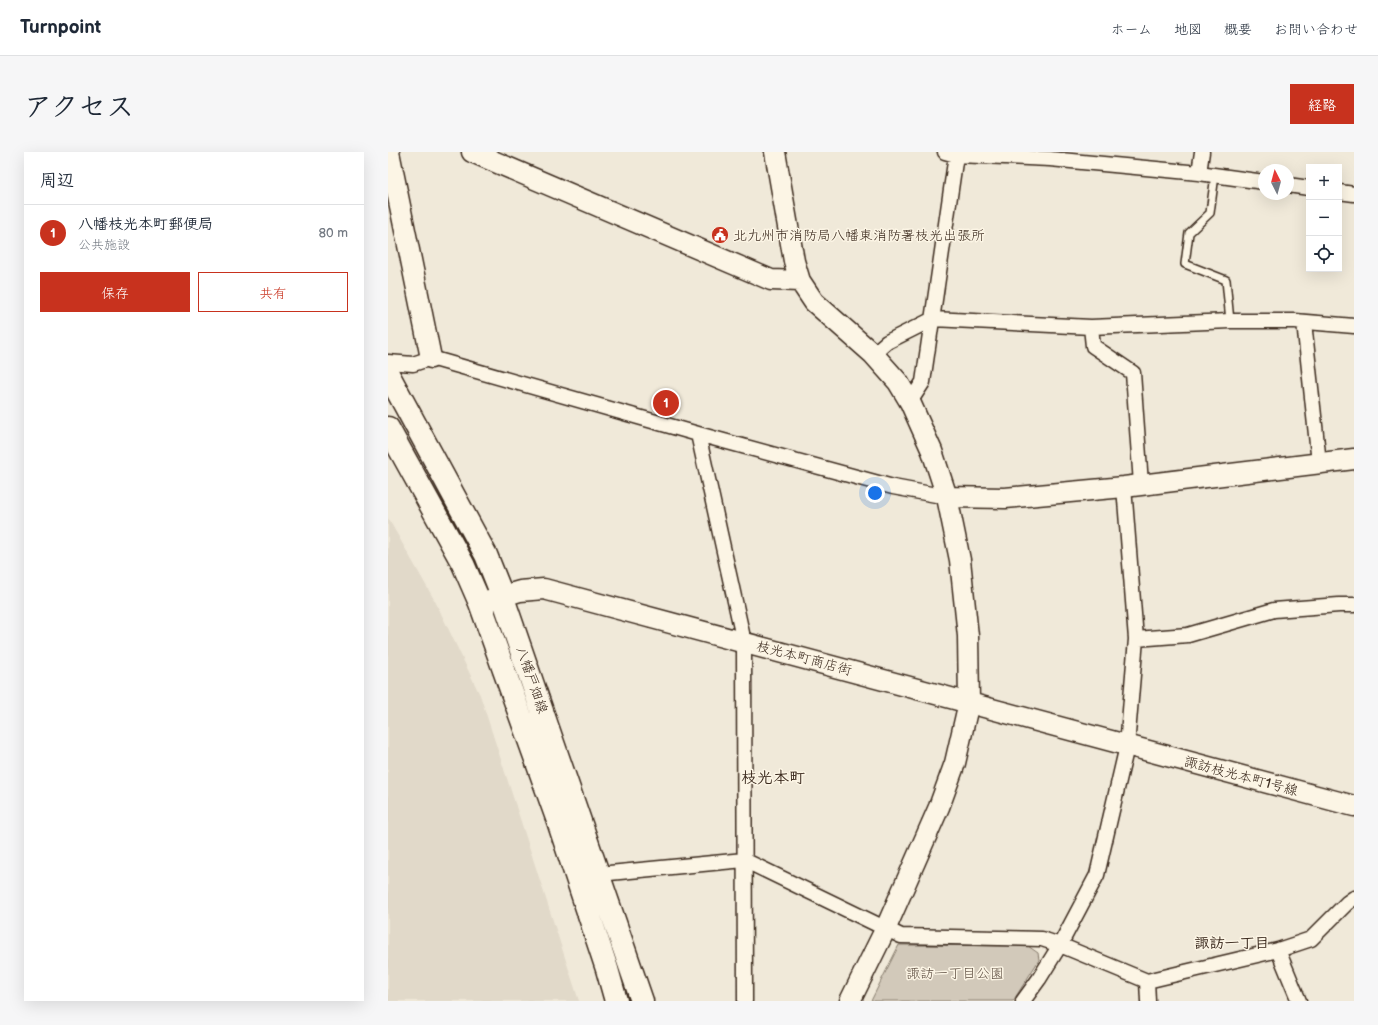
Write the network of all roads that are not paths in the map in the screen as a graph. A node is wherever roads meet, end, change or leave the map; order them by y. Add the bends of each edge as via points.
1 (389, 152) edge
2 (472, 152) edge
3 (775, 152) edge
4 (1202, 152) edge
5 (951, 154) edge
6 (1199, 173) junction
7 (1215, 175) junction
8 (1258, 181) edge
9 (1294, 186) edge
10 (1306, 188) edge
11 (1342, 192) edge
12 (1354, 194) edge
13 (800, 281) junction
14 (933, 319) junction
15 (1230, 321) junction
16 (1304, 322) junction
17 (1354, 326) edge
18 (1091, 327) junction
19 (873, 354) junction
20 (431, 358) junction
21 (388, 362) edge
22 (388, 374) edge
23 (910, 402) junction
24 (388, 428) edge
25 (698, 434) junction
26 (1354, 459) edge
27 (1319, 463) junction
28 (1132, 486) junction
29 (947, 497) junction
30 (502, 596) junction
31 (480, 603) junction
32 (1354, 605) edge
33 (1136, 639) junction
34 (744, 642) junction
35 (969, 702) junction
36 (1127, 746) junction
37 (1354, 806) edge
38 (744, 860) junction
39 (599, 874) junction
40 (1354, 898) edge
41 (885, 930) junction
42 (1060, 945) junction
43 (1278, 950) junction
44 (1147, 981) junction
45 (616, 1001) edge
46 (642, 1001) edge
47 (745, 1001) edge
48 (850, 1001) edge
49 (1023, 1001) edge
50 (1148, 1001) edge
51 (1299, 1001) edge

1 - 20 street
2 - 13 street via 771,280
3 - 13 street via 794,261
4 - 6 street
5 - 6 street via 1050,159
5 - 14 street
6 - 7 street
7 - 8 street
7 - 15 lane via 1210,213 1189,233 1185,264 1226,280
9 - 10 street
11 - 12 street
13 - 19 street via 814,302
14 - 18 street
14 - 19 street via 887,342
14 - 23 street via 923,382
15 - 16 street
15 - 18 street
16 - 17 street
16 - 27 street
18 - 28 street via 1093,346 1133,372
19 - 23 street via 898,382
20 - 21 street via 413,364
20 - 25 street
22 - 30 main road, 八幡戸畑線 via 486,556
23 - 29 street via 932,451
24 - 31 main road, 八幡戸畑線 via 463,564
25 - 29 street via 893,487
25 - 34 street
26 - 27 street
27 - 28 street
28 - 29 street via 1005,498
28 - 33 street
29 - 35 street via 960,560 968,636
30 - 31 street, 枝光本町商店街
30 - 34 street, 枝光本町商店街 via 544,589
30 - 39 main road, 八幡戸畑線
31 - 45 main road, 八幡戸畑線 via 558,821
32 - 33 street via 1274,610 1188,635
33 - 36 street
34 - 35 street, 枝光本町商店街
34 - 38 street
35 - 36 street, 枝光本町商店街
35 - 41 street via 955,763 939,808
36 - 37 street, 諏訪枝光本町1号線
36 - 42 street via 1097,875
38 - 39 street
38 - 41 street
38 - 47 street
39 - 46 main road, 八幡戸畑線
40 - 43 street via 1311,939
41 - 42 street via 901,936 1042,939
41 - 48 street
42 - 44 street
42 - 49 street
43 - 44 street
43 - 51 street
44 - 50 street

